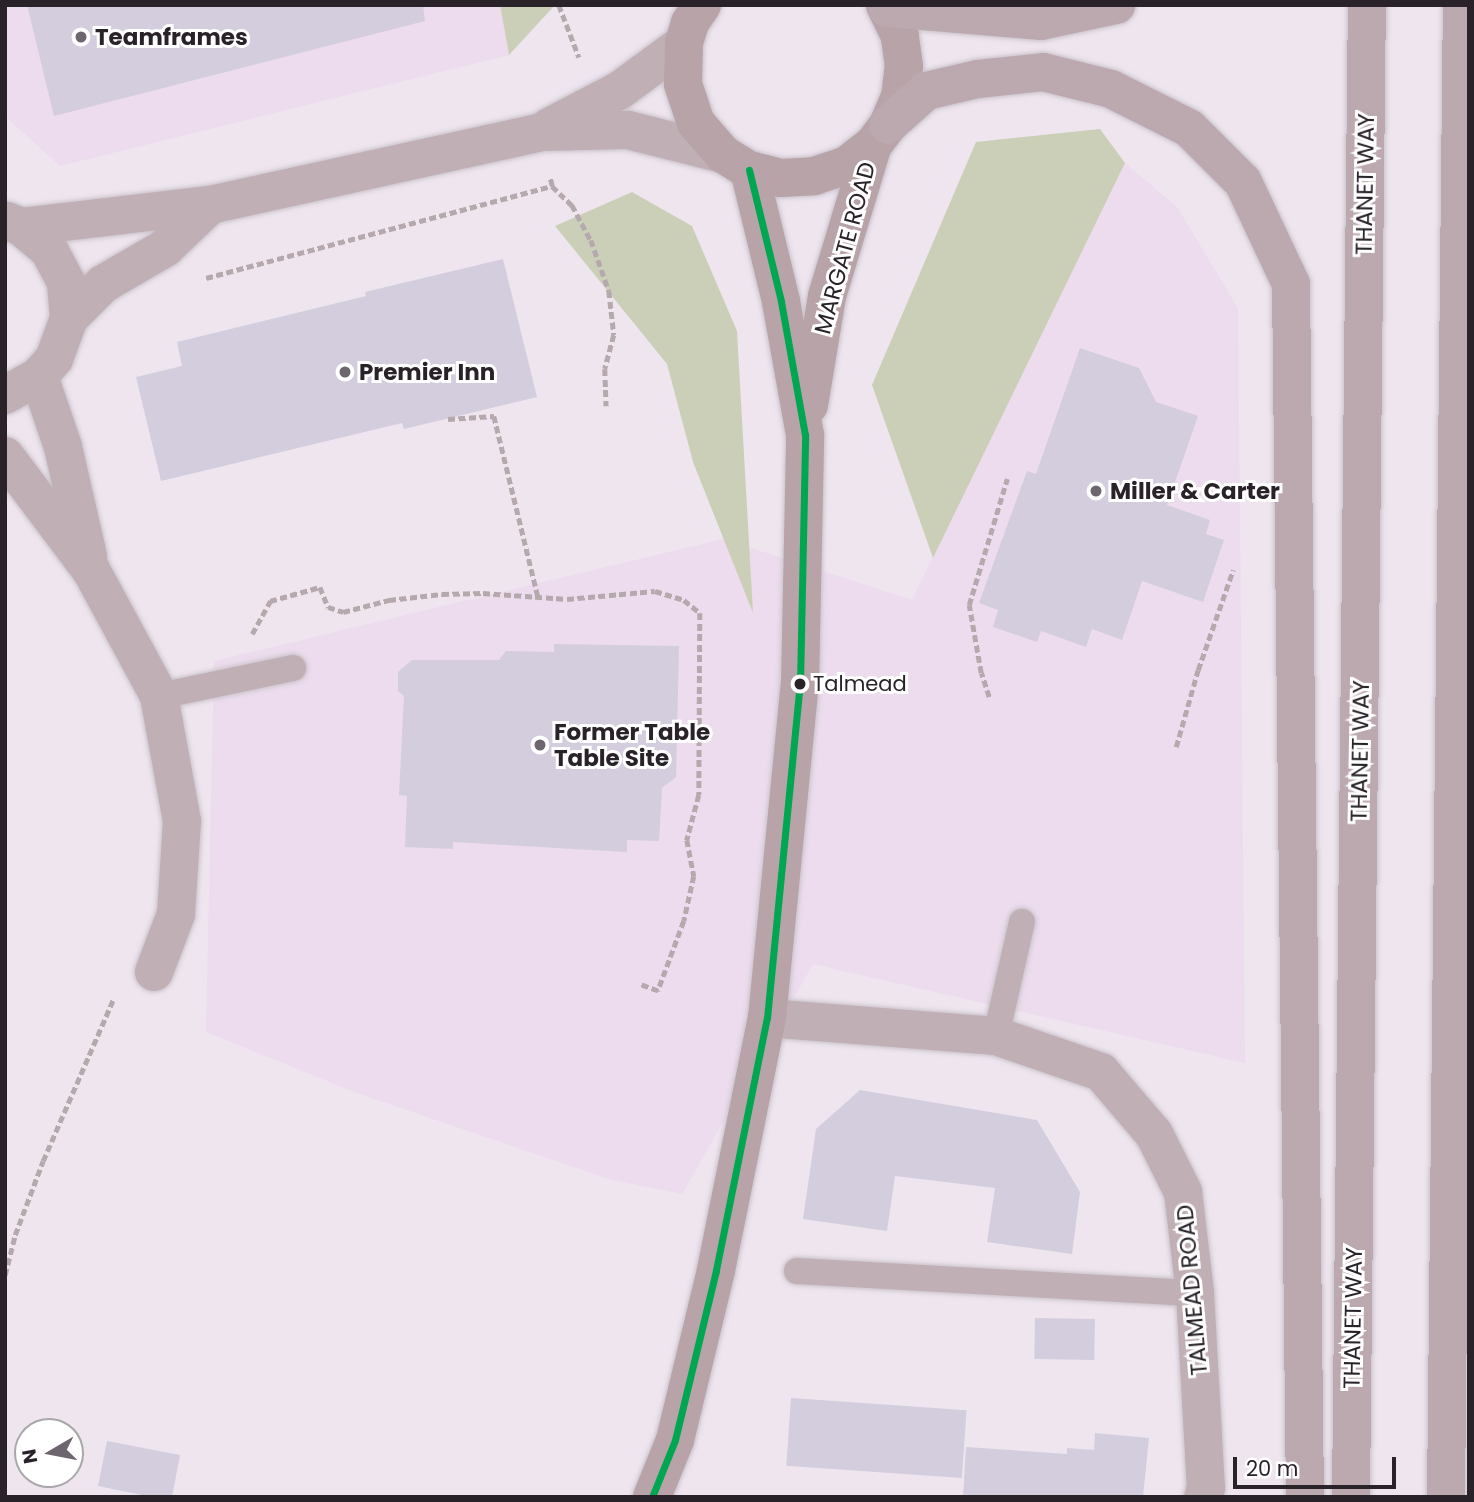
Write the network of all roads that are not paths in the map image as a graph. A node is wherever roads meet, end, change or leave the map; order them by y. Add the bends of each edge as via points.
1 (1116, 5) edge
2 (1367, 5) edge
3 (1462, 5) edge
4 (886, 7) edge
5 (691, 19) edge
6 (541, 132) junction
7 (881, 135) junction
8 (736, 162) junction
9 (210, 205) junction
10 (13, 224) edge
11 (69, 318) junction
12 (39, 376) junction
13 (5, 395) edge
14 (805, 435) junction
15 (5, 456) edge
16 (91, 570) junction
17 (293, 668) dead end
18 (159, 696) junction
19 (1022, 922) dead end
20 (154, 972) road end
21 (767, 1018) junction
22 (996, 1036) junction
23 (797, 1271) dead end
24 (1195, 1293) junction
25 (652, 1497) edge
26 (1203, 1497) edge
27 (1305, 1497) edge
28 (1351, 1497) edge
29 (1446, 1497) edge

1 - 4 highway via 1041,21
2 - 28 highway, THANET WAY
3 - 29 highway
4 - 7 street, MARGATE ROAD via 900,36 904,66 900,97
5 - 6 street via 620,90
5 - 8 street via 683,84 696,123
6 - 8 street via 628,130
6 - 9 street
7 - 8 street via 847,165 814,176 781,178
7 - 14 street, MARGATE ROAD via 827,296
7 - 27 highway via 926,91 978,79 1043,72 1111,89 1189,128 1243,182 1291,284
8 - 14 street, MARGATE ROAD via 781,301
9 - 10 street
9 - 11 street via 165,248 103,284
10 - 11 street via 49,250 65,282
11 - 12 street via 54,359
12 - 13 street
12 - 16 street via 63,447
14 - 21 street, MARGATE ROAD via 800,684
15 - 16 street
16 - 18 street
17 - 18 lane
18 - 20 street via 182,821 176,914
19 - 22 lane
21 - 22 street, TALMEAD ROAD
21 - 25 street, MARGATE ROAD via 716,1270 675,1440
22 - 24 street, TALMEAD ROAD via 1101,1072 1154,1134 1183,1192
23 - 24 lane
24 - 26 street, TALMEAD ROAD

